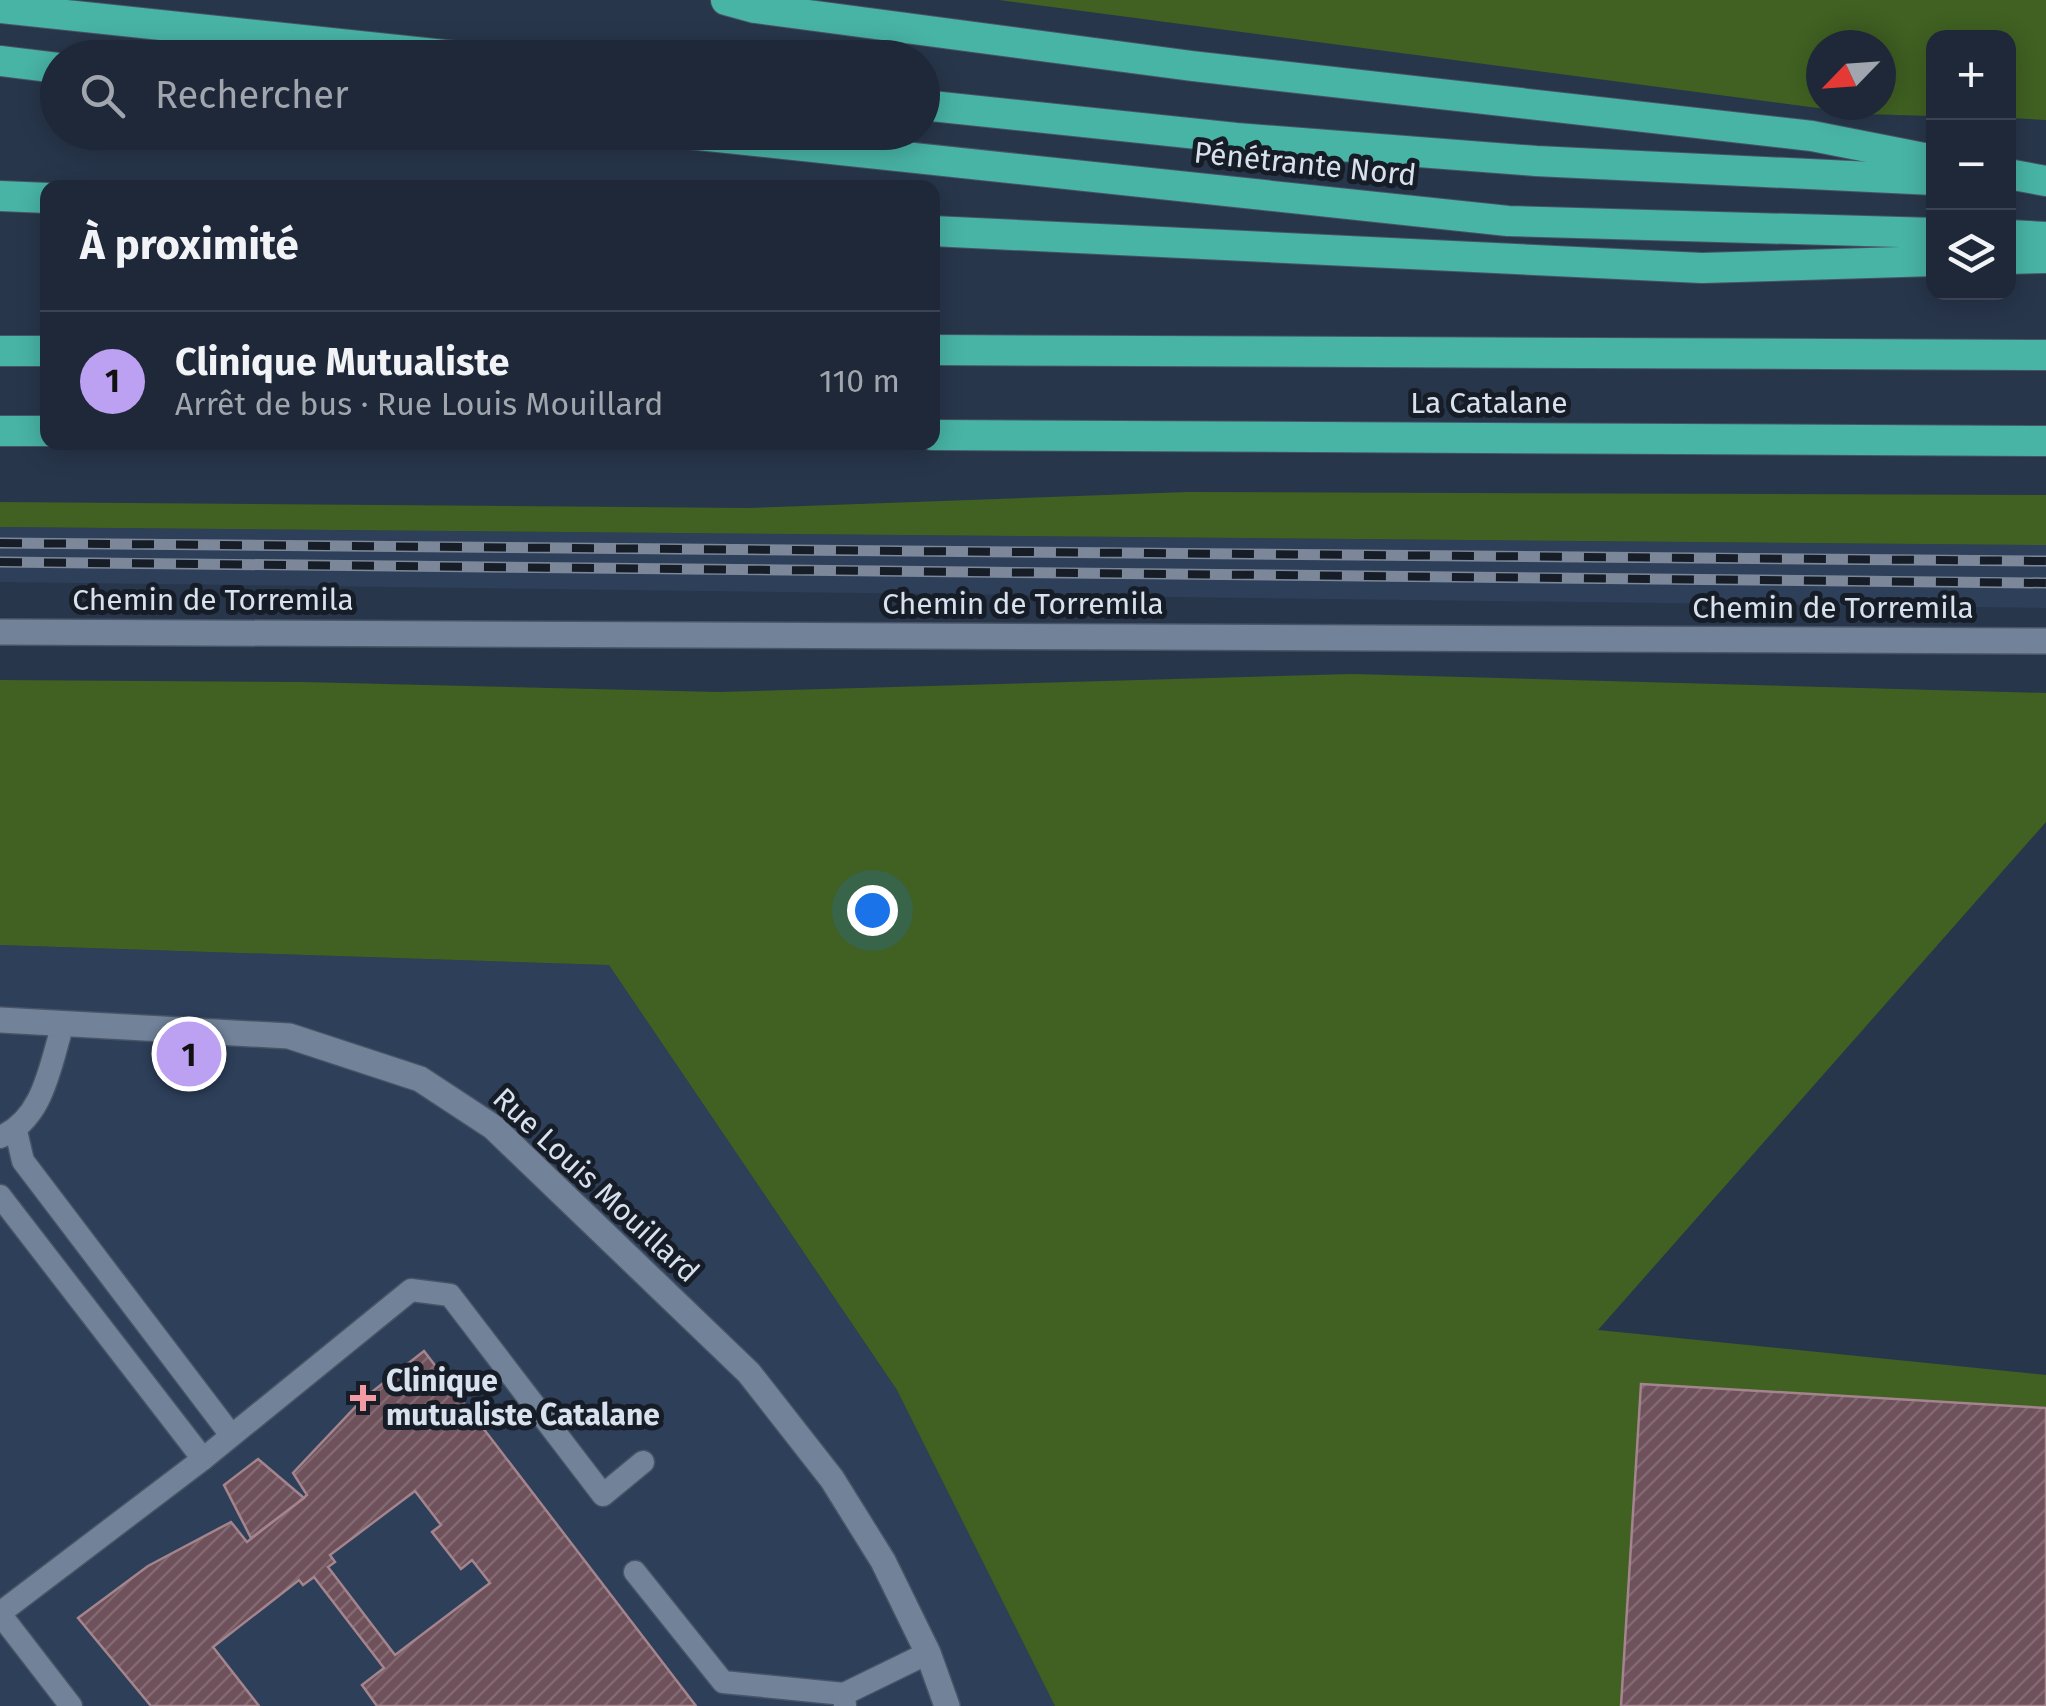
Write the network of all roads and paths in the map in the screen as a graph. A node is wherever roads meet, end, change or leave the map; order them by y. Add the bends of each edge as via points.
1 (726, 0) edge
2 (0, 8) edge
3 (303, 40) edge
4 (0, 62) edge
5 (40, 66) edge
6 (940, 107) edge
7 (839, 150) edge
8 (1926, 158) edge
9 (2016, 176) edge
10 (1926, 180) edge
11 (2016, 183) edge
12 (2046, 183) edge
13 (0, 196) edge
14 (40, 198) edge
15 (940, 231) edge
16 (1926, 233) edge
17 (2016, 236) edge
18 (2046, 236) edge
19 (2046, 258) edge
20 (2016, 259) edge
21 (1926, 261) edge
22 (940, 350) edge
23 (0, 351) edge
24 (40, 351) edge
25 (2046, 355) edge
26 (0, 431) edge
27 (40, 431) edge
28 (940, 435) edge
29 (2046, 441) edge
30 (0, 632) edge
31 (2046, 641) edge
32 (0, 1020) edge
33 (62, 1024) junction
34 (8, 1134) edge
35 (0, 1196) edge
36 (230, 1435) junction
37 (203, 1459) junction
38 (643, 1462) dead end
39 (635, 1572) dead end
40 (0, 1613) edge
41 (928, 1653) junction
42 (845, 1700) edge
43 (71, 1706) edge
44 (946, 1706) edge

1 - 8 highway via 1192,66 1812,136
2 - 3 highway
4 - 5 highway
6 - 10 highway, Pénétrante Nord via 1536,162
7 - 16 highway, Pénétrante Nord via 1508,221
9 - 12 highway
11 - 12 highway
13 - 14 highway
15 - 21 highway via 1702,268
17 - 18 highway
19 - 20 highway
22 - 25 highway, La Catalane
23 - 24 highway
26 - 27 highway
28 - 29 highway, La Catalane
30 - 31 street, Chemin de Torremila
32 - 33 street, Rue Louis Mouillard
33 - 34 lane via 38,1104
33 - 41 street, Rue Louis Mouillard via 288,1036 420,1080 493,1127 750,1373 832,1479 883,1561
34 - 36 lane
35 - 37 lane
36 - 37 lane
36 - 38 lane via 412,1290 450,1294 603,1495
37 - 40 lane
39 - 42 lane via 724,1682
40 - 43 lane
41 - 42 lane
41 - 44 street, Rue Louis Mouillard

